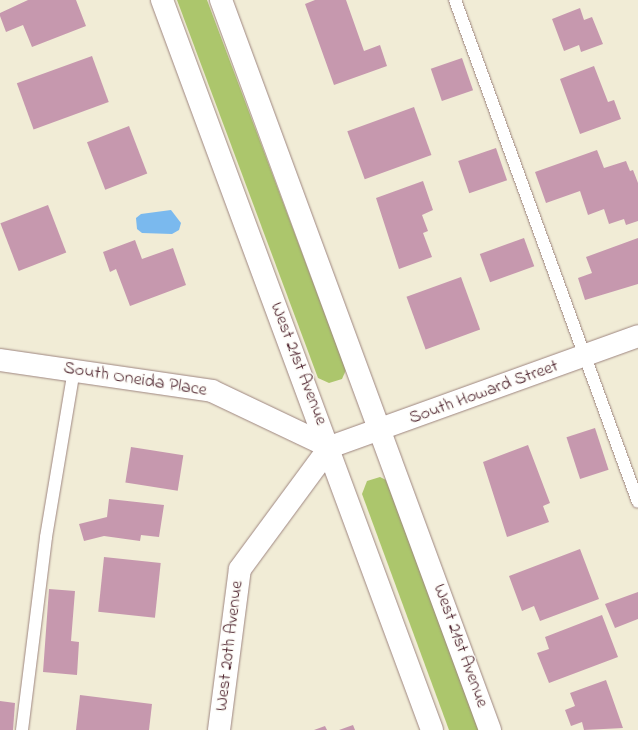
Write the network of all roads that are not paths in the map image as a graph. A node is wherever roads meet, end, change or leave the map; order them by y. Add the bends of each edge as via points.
1 (162, 0) edge
2 (221, 0) edge
3 (455, 0) edge
4 (638, 336) edge
5 (585, 356) junction
6 (0, 360) edge
7 (74, 370) junction
8 (382, 431) junction
9 (330, 447) junction
10 (638, 502) edge
11 (22, 730) edge
12 (219, 730) edge
13 (432, 730) edge
14 (490, 730) edge

1 - 9 street, West 21st Avenue
2 - 8 street, West 21st Avenue
3 - 5 lane
4 - 5 street, South Howard Street
5 - 8 street, South Howard Street
5 - 10 lane
6 - 7 street, South Oneida Place
7 - 9 street, South Oneida Place via 212,391
7 - 11 lane via 46,537
8 - 9 street, South Howard Street
8 - 14 street, West 21st Avenue
9 - 12 street, West 20th Avenue via 240,569
9 - 13 street, West 21st Avenue

